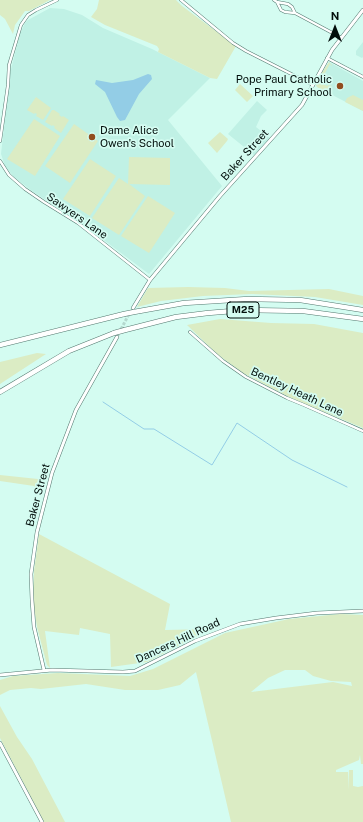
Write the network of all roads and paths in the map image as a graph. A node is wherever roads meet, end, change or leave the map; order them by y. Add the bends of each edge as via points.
1 (57, 0) edge
2 (181, 0) edge
3 (276, 1) edge
4 (363, 10) edge
5 (295, 13) junction
6 (340, 37) junction
7 (327, 58) junction
8 (363, 77) edge
9 (313, 85) junction
10 (0, 141) edge
11 (0, 161) edge
12 (150, 280) junction
13 (134, 310) junction
14 (363, 310) edge
15 (363, 319) edge
16 (190, 332) dead end
17 (115, 335) junction
18 (0, 345) edge
19 (0, 392) edge
20 (363, 431) edge
21 (363, 611) edge
22 (44, 670) junction
23 (0, 675) edge
24 (0, 744) edge
25 (42, 822) edge

1 - 10 street via 28,15 21,25 9,65
2 - 9 street via 246,52
3 - 5 street via 288,4
3 - 5 street via 285,12
4 - 6 street, Baker Street
5 - 6 street
6 - 7 street, Baker Street
7 - 8 street
7 - 9 street, Baker Street
9 - 12 street, Baker Street via 294,115 239,174
11 - 12 street, Sawyers Lane via 9,175 25,189 78,223
12 - 13 street, Baker Street
13 - 14 highway, M25 via 184,303 248,299 300,300
13 - 18 highway, M25, bridge
15 - 17 highway, M25, bridge via 303,311 245,310 176,317
16 - 20 street, Bentley Heath Lane via 246,377
17 - 19 highway, M25 via 69,351
17 - 22 street, Baker Street via 74,416 52,473 38,532 31,574 32,600 34,627
21 - 22 street, Dancers Hill Road via 290,616 240,624 195,641 135,671
22 - 23 street, Dancers Hill Road
24 - 25 street

